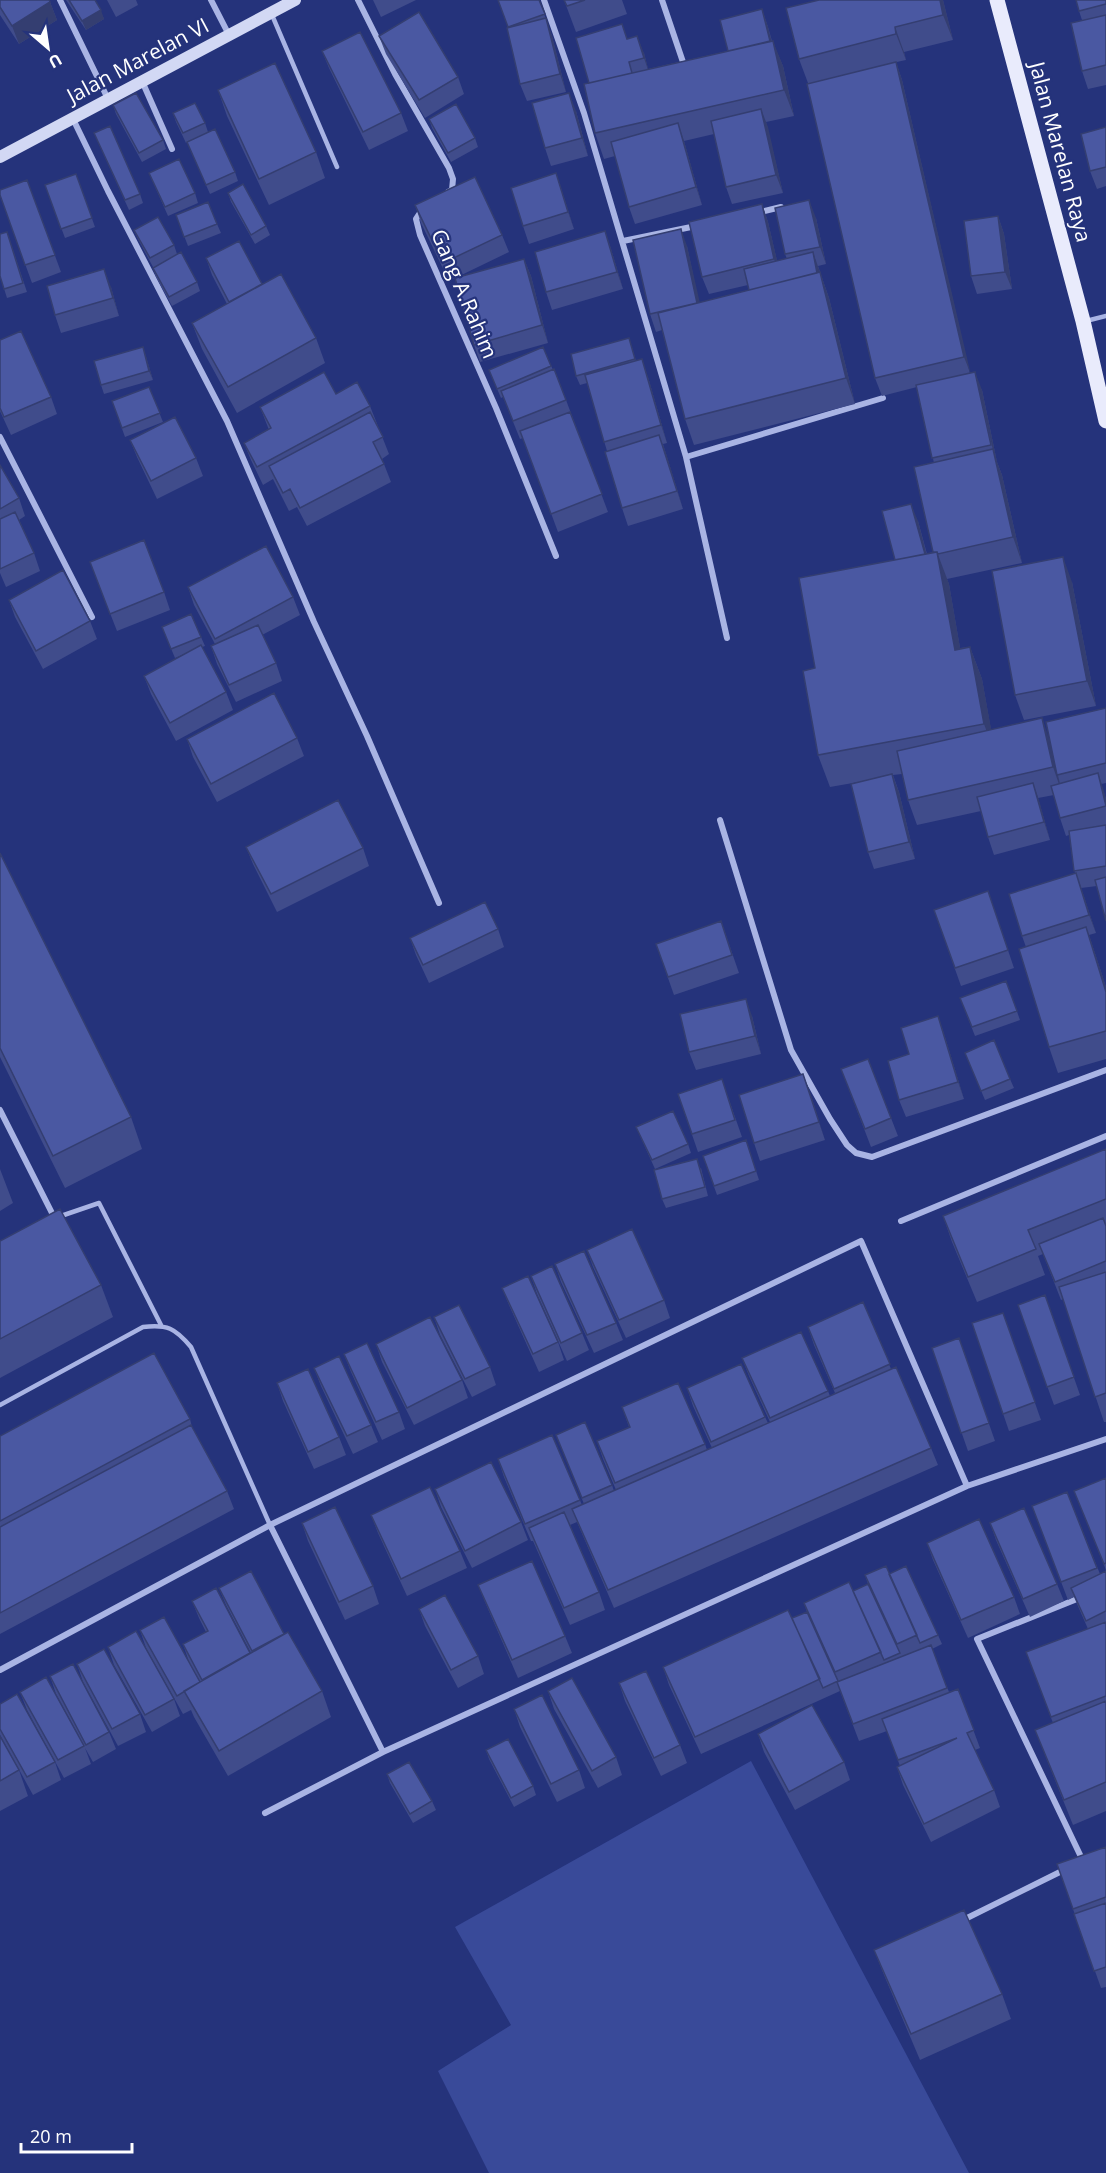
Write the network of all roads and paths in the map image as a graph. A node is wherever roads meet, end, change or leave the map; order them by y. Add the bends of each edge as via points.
1 (60, 0) edge
2 (211, 0) edge
3 (295, 0) edge
4 (358, 0) edge
5 (544, 0) edge
6 (662, 0) edge
7 (997, 0) edge
8 (271, 12) junction
9 (229, 35) junction
10 (687, 75) edge
11 (142, 81) junction
12 (108, 99) junction
13 (73, 118) junction
14 (172, 149) dead end
15 (0, 157) edge
16 (337, 167) dead end
17 (444, 195) edge
18 (429, 206) edge
19 (789, 206) edge
20 (745, 215) edge
21 (701, 225) edge
22 (623, 241) junction
23 (1106, 316) edge
24 (1083, 321) junction
25 (883, 398) dead end
26 (1106, 421) edge
27 (0, 436) edge
28 (686, 457) junction
29 (556, 556) dead end
30 (92, 617) dead end
31 (727, 638) dead end
32 (720, 820) dead end
33 (439, 903) dead end
34 (1106, 1070) edge
35 (0, 1110) edge
36 (1106, 1136) edge
37 (55, 1219) junction
38 (901, 1221) dead end
39 (46, 1224) edge
40 (161, 1325) junction
41 (0, 1405) edge
42 (1106, 1439) edge
43 (967, 1486) junction
44 (270, 1525) junction
45 (1084, 1596) edge
46 (0, 1670) edge
47 (383, 1752) junction
48 (265, 1813) dead end
49 (1090, 1857) edge
50 (1083, 1861) junction
51 (954, 1923) edge

1 - 12 street
2 - 9 street
3 - 8 street, Jalan Marelan VI
4 - 17 street, Gang A.Rahim via 449,168 452,190
5 - 22 street
6 - 10 street
7 - 24 main road, Jalan Marelan Raya
8 - 9 street, Jalan Marelan VI
8 - 16 lane
9 - 11 street, Jalan Marelan VI
11 - 12 street, Jalan Marelan VI
11 - 14 street
12 - 13 street, Jalan Marelan VI
13 - 15 street, Jalan Marelan VI
13 - 33 street via 227,421
18 - 29 street, Gang A.Rahim via 416,219 420,235
19 - 20 street
21 - 22 street
22 - 28 street
23 - 24 lane
24 - 26 main road, Jalan Marelan Raya
25 - 28 street
27 - 30 street
28 - 31 street
32 - 34 street via 791,1050 830,1119 856,1153 872,1157
35 - 37 street
36 - 38 street
37 - 39 lane
37 - 40 lane via 99,1203
40 - 41 lane via 143,1327
40 - 44 lane via 182,1337 190,1347
42 - 43 street
43 - 44 street via 861,1242
43 - 47 street
44 - 46 street
44 - 47 street
45 - 50 street via 977,1639
47 - 48 street
49 - 50 street
50 - 51 street

